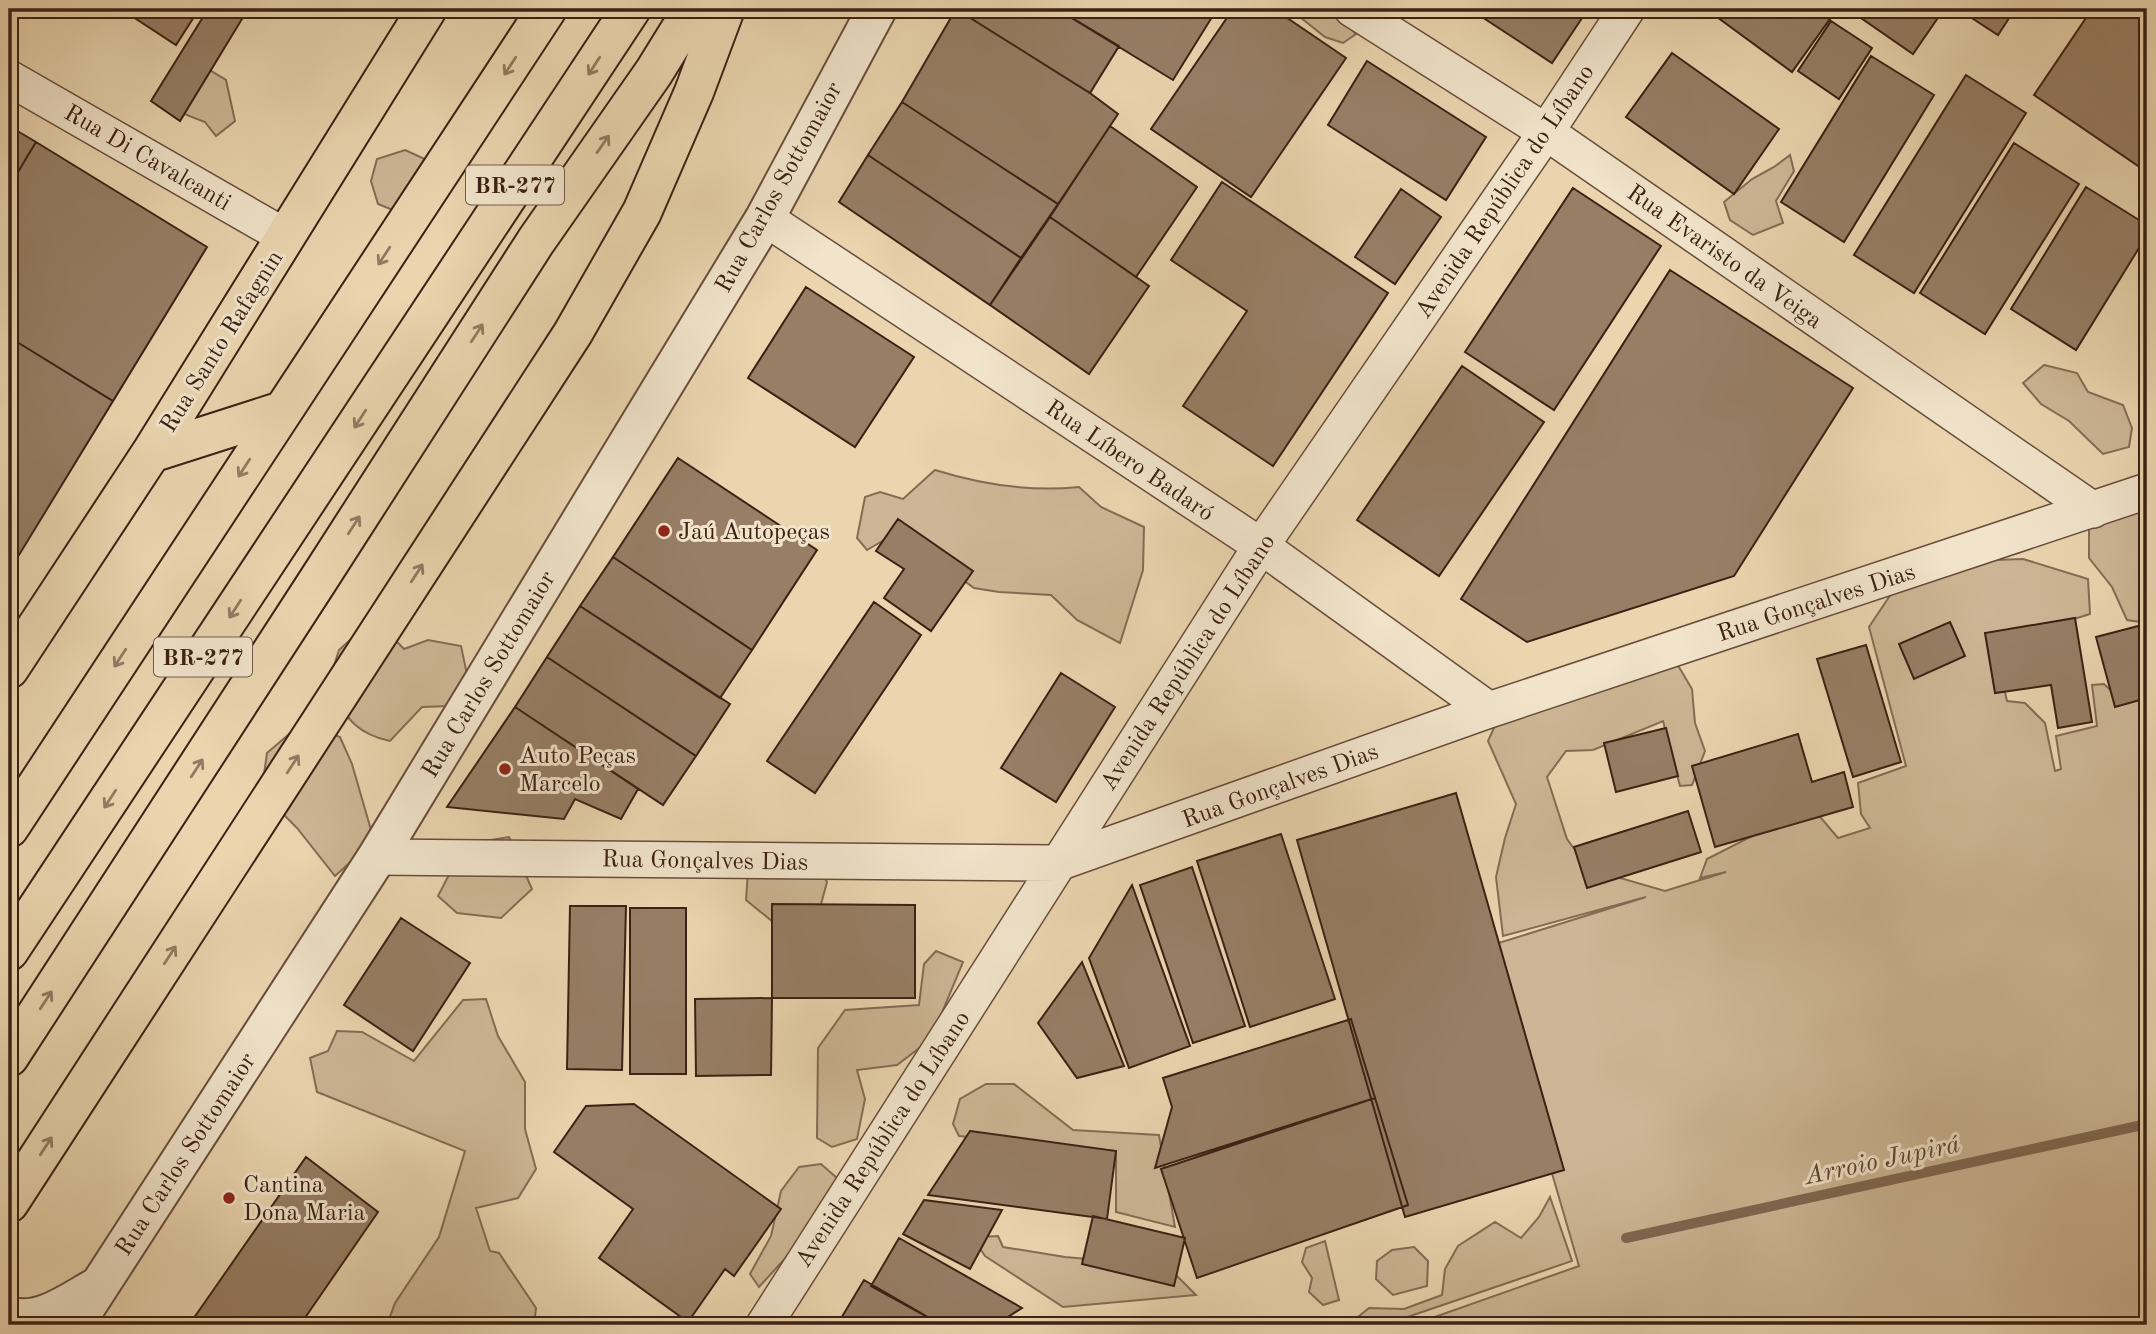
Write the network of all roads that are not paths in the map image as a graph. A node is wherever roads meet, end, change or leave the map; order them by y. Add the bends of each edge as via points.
1 (427, 9) edge
2 (547, 9) edge
3 (631, 9) edge
4 (693, 9) edge
5 (726, 9) edge
6 (877, 9) edge
7 (1352, 9) edge
8 (1627, 9) edge
9 (9, 78) edge
10 (1546, 132) junction
11 (765, 218) junction
12 (286, 237) junction
13 (282, 411) junction
14 (151, 453) junction
15 (2147, 491) edge
16 (2093, 510) junction
17 (1261, 546) junction
18 (9, 669) edge
19 (1489, 710) junction
20 (9, 828) edge
21 (377, 857) junction
22 (1058, 863) junction
23 (9, 951) edge
24 (9, 1057) edge
25 (9, 1203) edge
26 (102, 1284) junction
27 (9, 1316) edge
28 (74, 1325) edge
29 (764, 1325) edge

1 - 12 main road, Rua Santo Rafagnin
2 -> 13 main road
3 -> 23 main road, BR-277
24 -> 4 main road, BR-277 via 536,241
25 -> 5 main road via 573,333 642,212
6 - 11 street, Rua Carlos Sottomaior
7 - 10 street, Rua Evaristo da Veiga
8 - 10 street, Avenida República do Líbano
9 - 12 street, Rua Di Cavalcanti
10 - 16 street, Rua Evaristo da Veiga
10 - 17 street, Avenida República do Líbano
11 - 17 street, Rua Líbero Badaró
11 - 21 street, Rua Carlos Sottomaior
12 - 14 main road, Rua Santo Rafagnin
13 - 14 main road
13 -> 20 main road
14 - 18 main road, Rua Santo Rafagnin
15 - 16 street, Rua Gonçalves Dias
16 - 19 street, Rua Gonçalves Dias
17 - 19 street, Rua Líbero Badaró
17 - 22 street, Avenida República do Líbano
19 - 22 street, Rua Gonçalves Dias
21 - 22 street, Rua Gonçalves Dias
21 - 26 street, Rua Carlos Sottomaior
22 - 29 street, Avenida República do Líbano
26 - 27 street via 51,1313 20,1320
26 - 28 street, Rua Carlos Sottomaior

